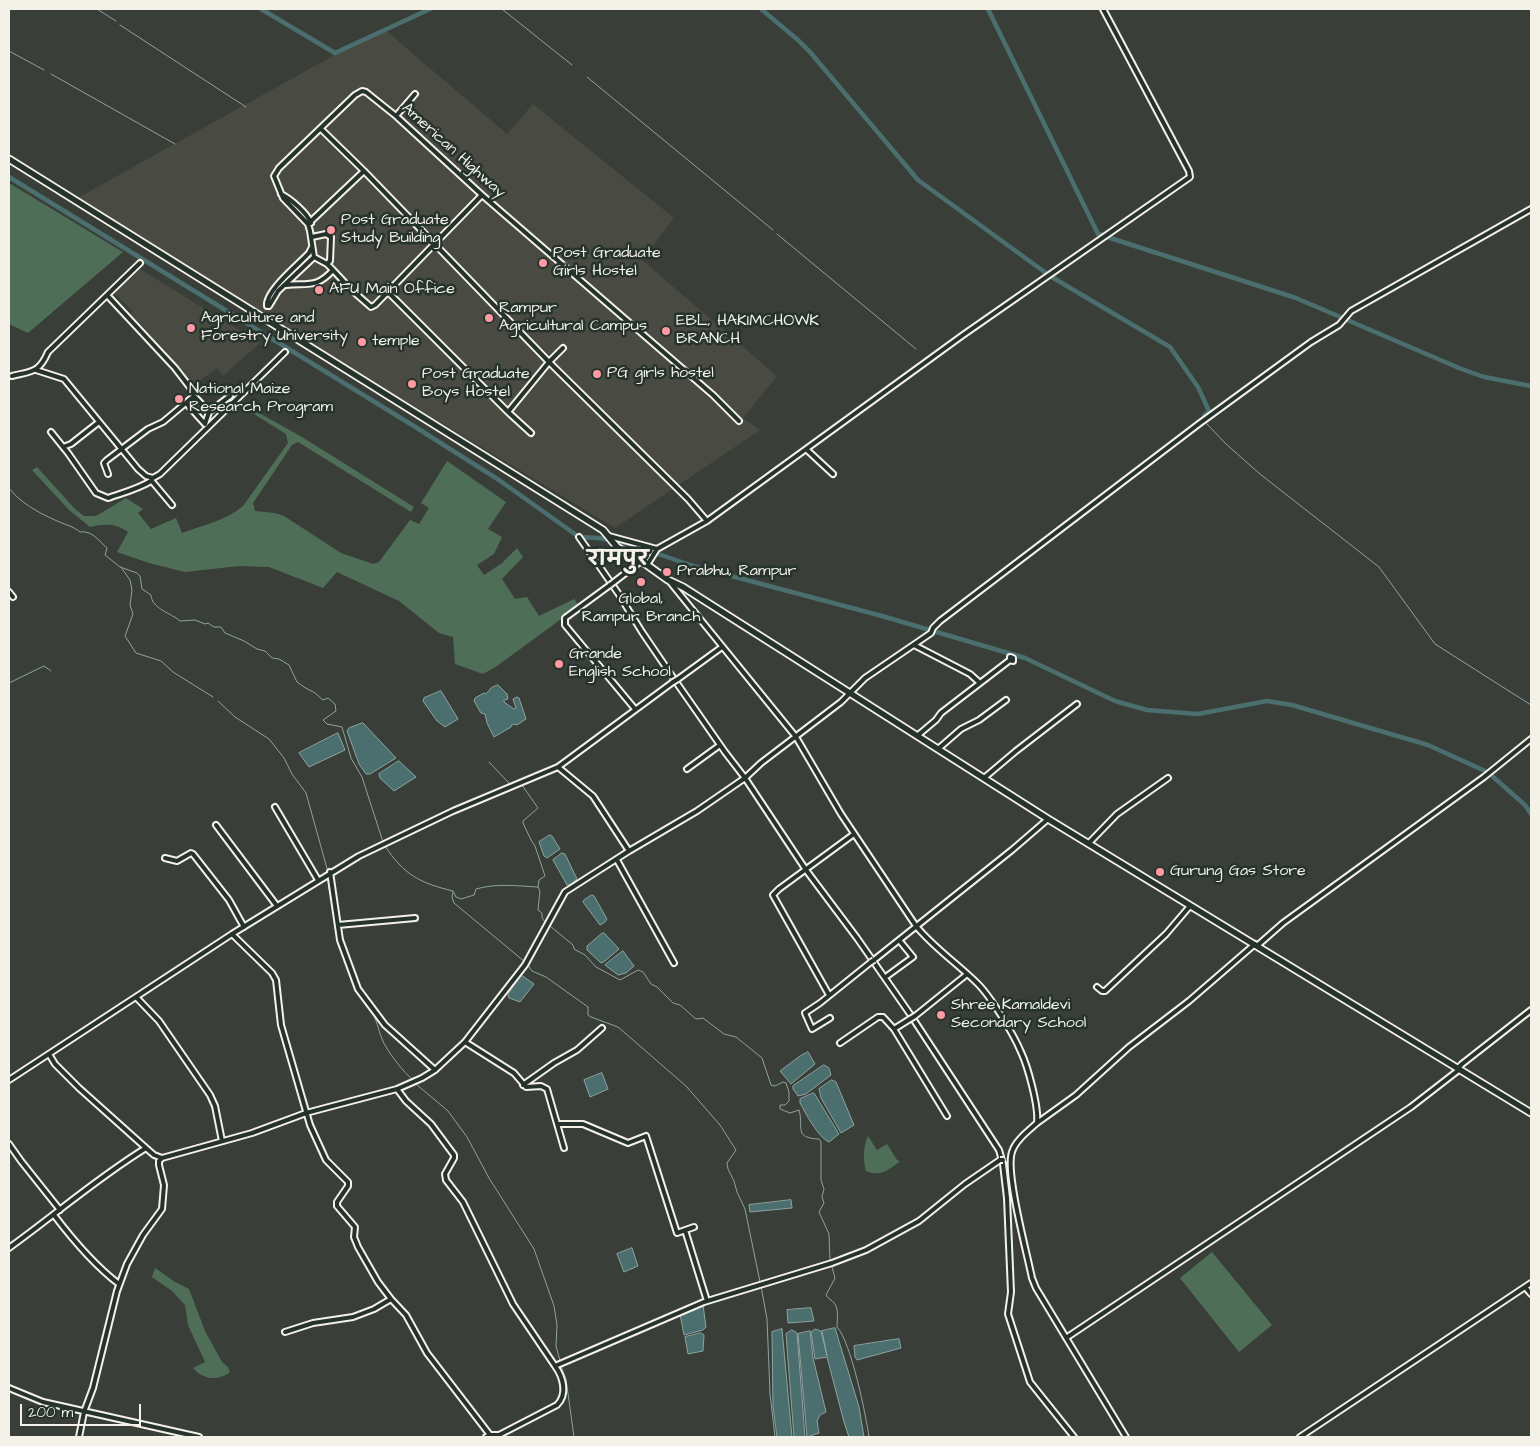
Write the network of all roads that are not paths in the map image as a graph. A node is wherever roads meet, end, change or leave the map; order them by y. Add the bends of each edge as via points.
1 (1103, 9) edge
2 (415, 94) dead end
3 (396, 116) junction
4 (320, 129) junction
5 (9, 159) edge
6 (364, 171) junction
7 (482, 195) junction
8 (1531, 209) edge
9 (309, 223) junction
10 (312, 237) junction
11 (312, 243) junction
12 (435, 244) junction
13 (314, 258) junction
14 (140, 263) dead end
15 (327, 264) junction
16 (333, 270) junction
17 (286, 285) junction
18 (347, 285) dead end
19 (388, 292) junction
20 (354, 293) dead end
21 (107, 295) junction
22 (563, 348) dead end
23 (285, 352) dead end
24 (549, 362) junction
25 (36, 370) junction
26 (12, 376) dead end
27 (194, 396) junction
28 (230, 396) dead end
29 (186, 403) junction
30 (208, 412) junction
31 (508, 412) junction
32 (739, 421) dead end
33 (99, 422) junction
34 (206, 426) junction
35 (51, 432) dead end
36 (532, 433) dead end
37 (63, 447) junction
38 (121, 449) junction
39 (806, 450) junction
40 (108, 474) dead end
41 (833, 474) dead end
42 (152, 479) junction
43 (172, 505) dead end
44 (707, 521) junction
45 (579, 537) dead end
46 (609, 537) junction
47 (656, 550) junction
48 (641, 561) junction
49 (647, 565) junction
50 (668, 580) junction
51 (9, 592) edge
52 (12, 597) dead end
53 (914, 645) junction
54 (722, 647) junction
55 (1010, 660) dead end
56 (980, 683) junction
57 (849, 693) junction
58 (1006, 700) dead end
59 (1077, 704) dead end
60 (635, 709) junction
61 (796, 736) junction
62 (917, 736) junction
63 (1531, 740) edge
64 (720, 745) junction
65 (938, 749) junction
66 (558, 767) junction
67 (687, 769) dead end
68 (984, 778) junction
69 (1168, 778) dead end
70 (744, 779) junction
71 (276, 808) dead end
72 (1048, 819) junction
73 (216, 826) dead end
74 (854, 834) junction
75 (1089, 843) junction
76 (629, 851) junction
77 (165, 858) dead end
78 (616, 860) junction
79 (806, 870) junction
80 (330, 872) junction
81 (318, 880) junction
82 (277, 906) junction
83 (1190, 906) junction
84 (415, 918) dead end
85 (338, 925) junction
86 (916, 926) junction
87 (244, 927) junction
88 (232, 934) junction
89 (899, 940) junction
90 (1256, 944) junction
91 (674, 963) dead end
92 (966, 974) junction
93 (888, 976) dead end
94 (1097, 987) dead end
95 (829, 995) junction
96 (136, 997) junction
97 (1531, 1010) edge
98 (830, 1018) dead end
99 (602, 1028) dead end
100 (894, 1030) junction
101 (465, 1042) junction
102 (840, 1043) dead end
103 (49, 1054) junction
104 (1459, 1069) junction
105 (435, 1070) junction
106 (9, 1080) edge
107 (524, 1085) junction
108 (397, 1089) junction
109 (306, 1113) junction
110 (1531, 1113) edge
111 (948, 1116) dead end
112 (1037, 1123) junction
113 (558, 1124) junction
114 (222, 1141) junction
115 (9, 1144) edge
116 (146, 1148) junction
117 (564, 1148) dead end
118 (162, 1158) junction
119 (1010, 1160) junction
120 (60, 1210) junction
121 (54, 1215) junction
122 (694, 1227) dead end
123 (685, 1230) junction
124 (9, 1248) edge
125 (1531, 1283) edge
126 (119, 1284) junction
127 (1525, 1287) junction
128 (1531, 1294) edge
129 (391, 1299) junction
130 (706, 1301) junction
131 (285, 1332) dead end
132 (1066, 1338) junction
133 (555, 1366) junction
134 (9, 1388) edge
135 (84, 1412) junction
136 (488, 1436) edge
137 (79, 1437) edge
138 (198, 1437) edge
139 (1074, 1437) edge
140 (1126, 1437) edge
141 (1300, 1437) edge

1 - 39 street via 1190,176
2 - 3 street
3 - 4 street, American Highway via 362,91
3 - 7 street, American Highway
4 - 6 street
4 - 9 street, American Highway via 274,176 281,194
5 - 46 main road via 465,443 603,530
6 - 9 street
6 - 12 street
7 - 12 street
7 - 32 street, American Highway
8 - 53 street via 1351,311 1200,423
9 - 10 street, American Highway
10 - 11 street, American Highway
10 - 15 street via 326,234 331,237 330,261
11 - 13 street, American Highway
11 - 17 street via 309,253 272,291 266,302 268,306
12 - 19 street
12 - 24 street
13 - 15 street
13 - 17 street
14 - 21 street
15 - 16 street
16 - 17 street via 321,282
16 - 18 street
19 - 20 street via 371,307
19 - 31 street
21 - 25 street via 48,352
21 - 27 street via 175,368
22 - 24 street
23 - 34 street
24 - 31 street
24 - 44 street
25 - 26 street
25 - 33 street via 64,379
27 - 29 street
27 - 30 street
28 - 30 street
29 - 34 street
29 - 38 street
30 - 34 street
31 - 36 street
33 - 37 street
33 - 38 street
34 - 42 street
35 - 37 street
37 - 42 street via 96,493 104,498 141,488
38 - 40 street via 104,463
38 - 42 street via 143,474
39 - 41 street
39 - 44 street
42 - 43 street
44 - 47 street
45 - 64 street
46 - 47 street
46 - 48 main road via 617,547
47 - 49 street
48 - 49 main road
48 - 60 street via 564,621
49 - 50 main road
50 - 54 street
50 - 57 main road via 684,587
51 - 52 street
53 - 56 street via 970,674
53 - 57 street via 865,678
54 - 60 street
54 - 61 street
55 - 56 street
56 - 62 street
57 - 61 street
57 - 62 main road
58 - 65 street via 961,729
59 - 68 street
60 - 66 street
61 - 70 street
61 - 74 street
62 - 65 main road
63 - 90 street
64 - 67 street
64 - 70 street
65 - 68 main road
66 - 76 street via 593,796
66 - 80 street via 453,810
68 - 72 main road
69 - 75 street via 1117,814
70 - 76 street
70 - 79 street
71 - 81 street
72 - 75 main road
72 - 86 street
73 - 82 street
74 - 79 street
74 - 86 street
75 - 83 main road
76 - 78 street
77 - 87 street via 177,861 194,854 230,900
78 - 91 street
78 - 101 street via 565,892 525,965
79 - 95 street via 773,895
79 - 139 street via 910,1014 999,1150 1008,1208 1011,1292 1008,1314 1030,1382
80 - 81 street
80 - 85 street
81 - 82 street
82 - 87 street
83 - 90 main road
83 - 94 street via 1166,934 1105,991
84 - 85 street
85 - 105 street via 340,940 361,995 396,1037
86 - 89 street
86 - 92 street
87 - 88 street
88 - 96 street
88 - 109 street via 276,980 281,1025
89 - 93 street via 914,957
89 - 95 street
90 - 104 main road
90 - 112 street via 1129,1047 1076,1095
92 - 100 street, bridge
92 - 112 street via 988,997 1022,1052
95 - 98 street via 805,1013 812,1029
96 - 103 street
96 - 114 street via 159,1021 210,1095
97 - 104 street
99 - 107 street via 577,1050
100 - 102 street via 883,1017 878,1018
100 - 111 street
101 - 105 street
101 - 107 street via 514,1073
103 - 106 street
103 - 116 street via 79,1088
104 - 110 main road
104 - 132 street via 1410,1107
105 - 108 street
107 - 113 street via 526,1088 542,1086 547,1089
108 - 109 street
108 - 133 street via 431,1124 454,1155 445,1174 446,1180 463,1202 513,1304
109 - 114 street
109 - 129 street via 326,1160 348,1182 337,1206 354,1228 358,1248
112 - 119 street via 1017,1143
113 - 117 street
113 - 123 street via 583,1124 628,1143 646,1136 677,1233
114 - 118 street
115 - 120 street
116 - 118 street
116 - 120 street
118 - 126 street via 159,1165 164,1184 162,1209 143,1235
119 - 130 street via 1002,1160 965,1184 919,1221 866,1250
119 - 132 street via 1014,1196 1034,1283
120 - 121 street
121 - 124 street
121 - 126 street via 71,1237
122 - 123 street
123 - 130 street
125 - 127 street
126 - 135 street
127 - 128 street
127 - 141 street
129 - 131 street via 353,1317 313,1323
129 - 136 street via 406,1315 427,1354
130 - 133 street
132 - 140 street
133 - 136 street via 560,1373 562,1400 499,1435
134 - 135 street via 43,1402
135 - 137 street
135 - 138 street

